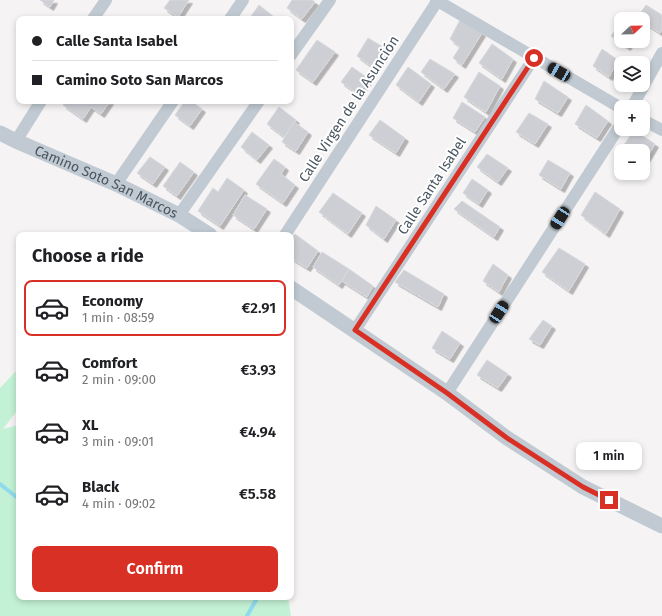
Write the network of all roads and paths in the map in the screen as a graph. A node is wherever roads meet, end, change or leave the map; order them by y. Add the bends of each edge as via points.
1 (106, 0) edge
2 (243, 0) edge
3 (330, 0) edge
4 (437, 0) edge
5 (95, 16) edge
6 (232, 16) edge
7 (294, 51) edge
8 (662, 53) edge
9 (534, 58) junction
10 (636, 100) edge
11 (39, 104) edge
12 (171, 104) edge
13 (257, 104) edge
14 (614, 104) edge
15 (650, 124) edge
16 (662, 130) edge
17 (0, 133) edge
18 (614, 135) edge
19 (16, 141) junction
20 (116, 184) junction
21 (179, 215) junction
22 (205, 232) edge
23 (287, 232) edge
24 (294, 290) edge
25 (355, 330) junction
26 (447, 393) junction
27 (662, 526) edge

1 - 5 street
2 - 6 street
3 - 7 street
4 - 9 street
4 - 23 street, Calle Virgen de la Asunción
8 - 10 street
9 - 14 street
9 - 25 street, Calle Santa Isabel
11 - 19 street
12 - 20 street
13 - 21 street
15 - 16 street
17 - 19 street, Camino Soto San Marcos
18 - 26 street
19 - 20 street, Camino Soto San Marcos
20 - 21 street, Camino Soto San Marcos
21 - 22 street, Camino Soto San Marcos
24 - 25 street
25 - 26 street
26 - 27 street via 507,438 583,487

